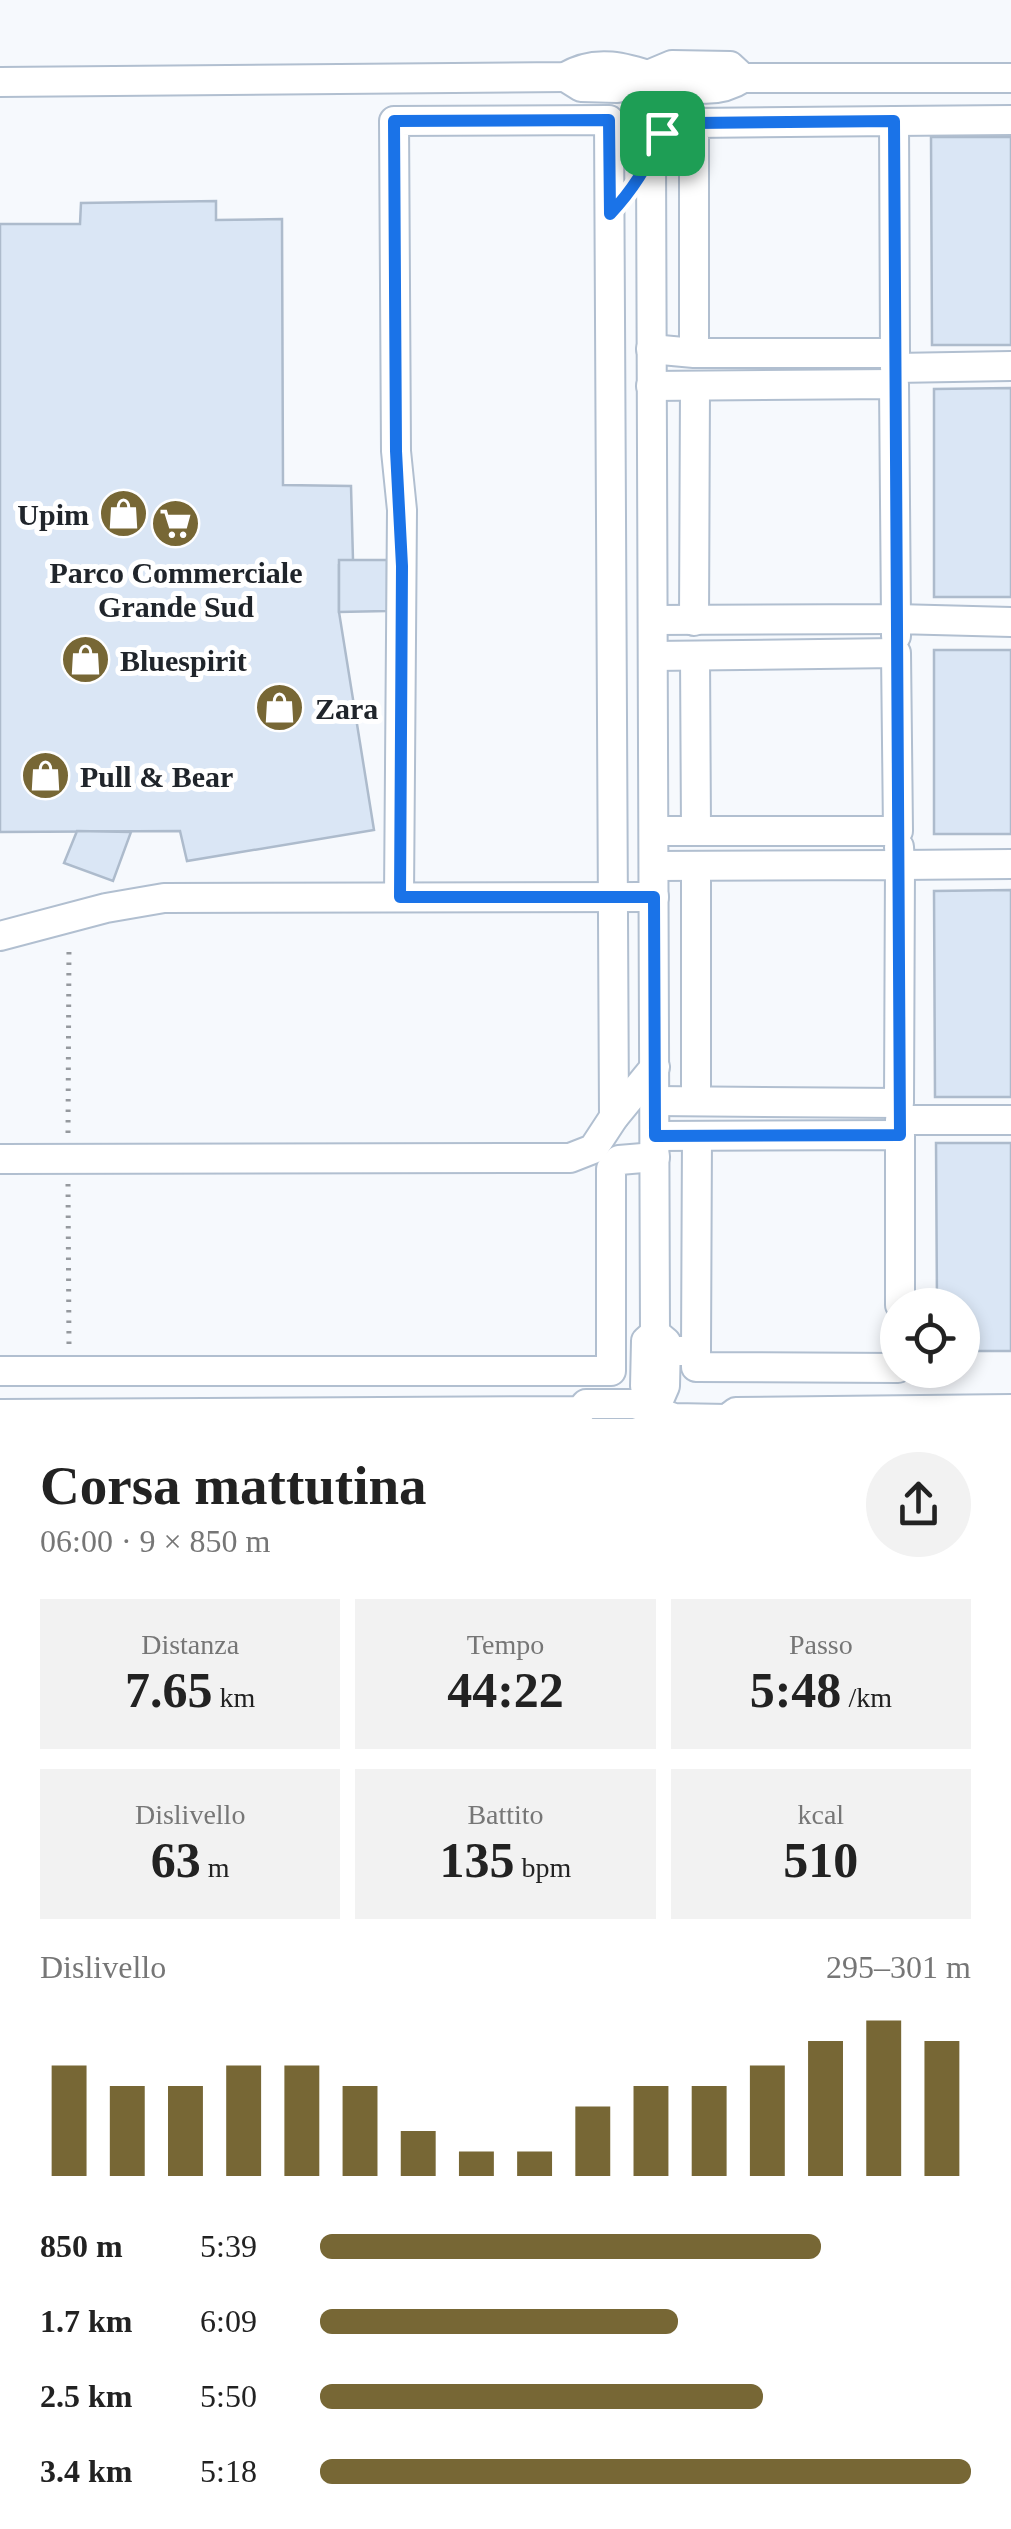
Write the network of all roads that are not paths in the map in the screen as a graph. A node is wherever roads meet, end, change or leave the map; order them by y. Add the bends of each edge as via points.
1 (649, 75) junction
2 (1011, 78) edge
3 (0, 82) edge
4 (1011, 120) edge
5 (894, 121) junction
6 (694, 131) junction
7 (654, 149) junction
8 (610, 214) junction
9 (652, 349) junction
10 (694, 354) junction
11 (1011, 366) edge
12 (895, 368) junction
13 (652, 386) junction
14 (695, 386) junction
15 (610, 506) junction
16 (652, 537) junction
17 (896, 619) junction
18 (653, 620) junction
19 (694, 621) junction
20 (1011, 622) edge
21 (896, 652) junction
22 (653, 656) junction
23 (695, 656) junction
24 (654, 830) junction
25 (696, 830) junction
26 (898, 830) junction
27 (1011, 864) edge
28 (900, 865) junction
29 (654, 866) junction
30 (696, 866) junction
31 (400, 897) junction
32 (611, 897) junction
33 (654, 897) junction
34 (0, 936) edge
35 (656, 1067) junction
36 (696, 1100) junction
37 (656, 1101) junction
38 (614, 1116) junction
39 (900, 1119) junction
40 (1011, 1120) edge
41 (697, 1136) junction
42 (655, 1146) junction
43 (0, 1159) edge
44 (900, 1288) edge
45 (660, 1342) junction
46 (696, 1351) junction
47 (880, 1368) edge
48 (0, 1371) edge
49 (1011, 1409) edge
50 (0, 1414) edge
51 (648, 1414) edge
52 (584, 1415) edge
53 (110, 1416) edge

1 - 2 street via 672,66 730,66 743,78
1 - 3 street via 626,66 582,67 565,76
1 - 7 street via 642,136
4 - 5 street
5 - 6 street via 694,123
5 - 12 street
6 - 7 street
6 - 10 street
7 - 8 street via 631,192
7 - 9 street
8 - 15 street
8 - 31 street via 609,120 394,121
9 - 10 street
9 - 13 street
10 - 12 street
11 - 12 street
12 - 14 street
12 - 17 street
13 - 14 street
13 - 16 street
14 - 19 street
15 - 16 street
15 - 32 street
16 - 18 street
17 - 19 street
17 - 20 street
17 - 21 street
18 - 19 street
18 - 22 street
21 - 23 street
21 - 26 street
22 - 23 street
22 - 24 street
23 - 25 street
24 - 25 street
24 - 29 street
25 - 26 street
26 - 28 street
27 - 28 street
28 - 30 street
28 - 39 street
29 - 30 street
29 - 33 street
30 - 36 street
31 - 32 street
31 - 34 street via 164,898
32 - 33 street
32 - 38 street
33 - 35 street
35 - 37 street
35 - 38 street
36 - 37 street
36 - 39 street
37 - 42 street
38 - 43 street via 593,1149 570,1158
39 - 40 street
39 - 41 street
39 - 44 street
41 - 42 street
41 - 46 street
42 - 45 street
42 - 48 street via 610,1170 611,1372
45 - 46 street
45 - 51 street via 646,1341
46 - 47 street via 696,1367
49 - 51 street via 736,1412 722,1404 685,1403
50 - 53 street
51 - 52 street via 636,1404 586,1404
52 - 53 street

